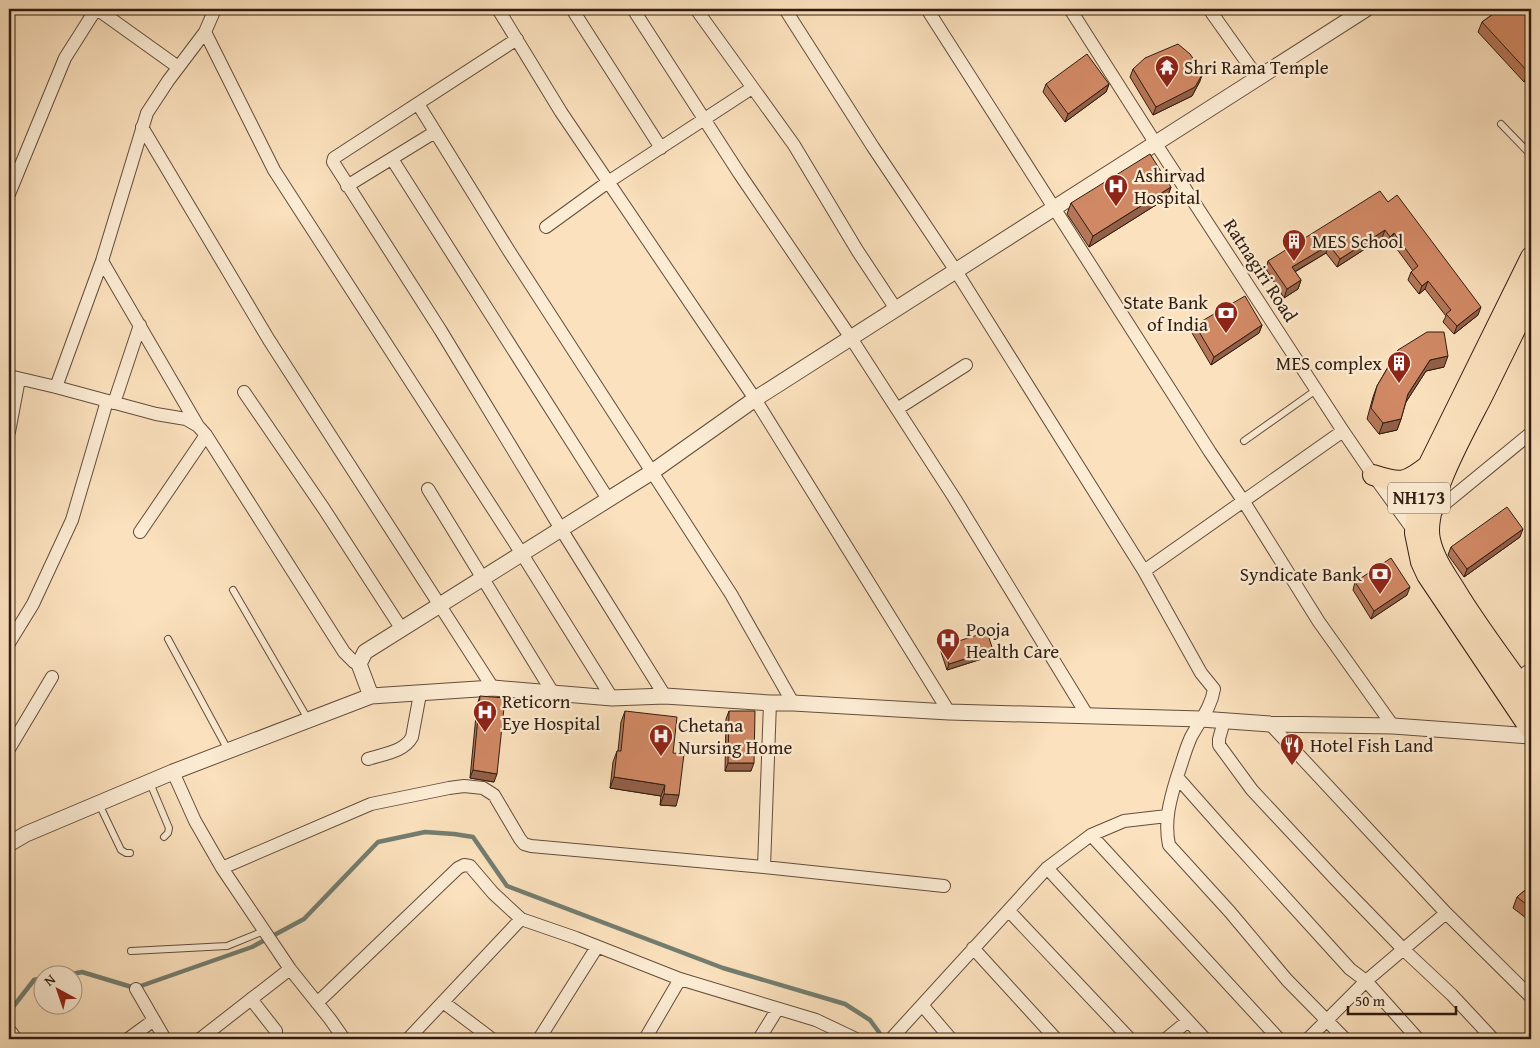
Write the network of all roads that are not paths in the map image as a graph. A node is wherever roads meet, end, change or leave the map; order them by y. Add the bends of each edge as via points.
1 (97, 9) edge
2 (215, 9) edge
3 (498, 9) edge
4 (572, 9) edge
5 (632, 9) edge
6 (696, 9) edge
7 (785, 9) edge
8 (927, 9) edge
9 (1070, 9) edge
10 (1209, 9) edge
11 (1361, 10) edge
12 (206, 32) junction
13 (517, 39) junction
14 (178, 67) junction
15 (1258, 78) junction
16 (752, 88) junction
17 (418, 104) junction
18 (705, 120) junction
19 (1501, 124) dead end
20 (142, 127) junction
21 (435, 132) junction
22 (1156, 144) junction
23 (661, 148) junction
24 (1531, 155) edge
25 (392, 159) junction
26 (608, 182) junction
27 (347, 186) junction
28 (9, 194) edge
29 (1054, 208) junction
30 (546, 227) dead end
31 (1531, 257) edge
32 (102, 261) junction
33 (956, 271) junction
34 (1531, 298) edge
35 (896, 309) junction
36 (140, 325) junction
37 (851, 338) junction
38 (966, 365) dead end
39 (14, 378) edge
40 (56, 387) junction
41 (1316, 390) junction
42 (244, 392) dead end
43 (756, 399) junction
44 (110, 402) junction
45 (897, 409) junction
46 (202, 430) junction
47 (1343, 431) junction
48 (9, 432) edge
49 (1531, 433) edge
50 (1244, 441) dead end
51 (1428, 466) junction
52 (652, 472) junction
53 (1373, 475) junction
54 (428, 489) dead end
55 (608, 500) junction
56 (1244, 502) junction
57 (1430, 515) junction
58 (561, 529) junction
59 (140, 532) dead end
60 (1423, 538) junction
61 (522, 554) junction
62 (1144, 571) junction
63 (483, 578) junction
64 (233, 590) dead end
65 (440, 604) junction
66 (401, 628) junction
67 (168, 639) dead end
68 (9, 642) edge
69 (360, 664) junction
70 (1524, 674) edge
71 (52, 677) dead end
72 (493, 688) junction
73 (553, 693) junction
74 (420, 694) junction
75 (370, 696) junction
76 (665, 696) junction
77 (612, 698) junction
78 (1531, 700) edge
79 (770, 703) junction
80 (793, 703) junction
81 (950, 712) junction
82 (1087, 715) junction
83 (1201, 719) junction
84 (309, 720) junction
85 (1224, 721) junction
86 (1270, 724) junction
87 (1392, 726) junction
88 (1531, 730) edge
89 (1531, 736) edge
90 (9, 749) edge
91 (228, 751) junction
92 (368, 759) dead end
93 (173, 772) junction
94 (1177, 776) junction
95 (150, 781) junction
96 (98, 803) junction
97 (1167, 816) junction
98 (1091, 835) junction
99 (164, 837) dead end
100 (9, 844) edge
101 (130, 854) dead end
102 (764, 867) junction
103 (222, 868) junction
104 (1047, 868) junction
105 (944, 886) dead end
106 (1009, 911) junction
107 (1446, 913) junction
108 (521, 919) junction
109 (267, 934) junction
110 (597, 947) junction
111 (973, 948) junction
112 (1404, 950) junction
113 (131, 952) dead end
114 (290, 969) junction
115 (680, 979) junction
116 (1366, 981) junction
117 (136, 989) dead end
118 (1531, 997) edge
119 (251, 999) junction
120 (443, 1002) junction
121 (317, 1003) junction
122 (922, 1005) junction
123 (777, 1010) junction
124 (154, 1020) junction
125 (1188, 1021) junction
126 (1327, 1021) junction
127 (892, 1038) edge
128 (128, 1039) edge
129 (165, 1039) edge
130 (200, 1039) edge
131 (272, 1039) edge
132 (344, 1039) edge
133 (408, 1039) edge
134 (492, 1039) edge
135 (539, 1039) edge
136 (644, 1039) edge
137 (759, 1039) edge
138 (856, 1039) edge
139 (952, 1039) edge
140 (1056, 1039) edge
141 (1130, 1039) edge
142 (1166, 1039) edge
143 (1205, 1039) edge
144 (1279, 1039) edge
145 (1308, 1039) edge
146 (1345, 1039) edge
147 (1418, 1039) edge
148 (1493, 1039) edge

1 - 14 street
1 - 28 street via 65,58
2 - 12 street
3 - 13 street
4 - 23 street
5 - 18 street
6 - 16 street
7 - 33 street
8 - 29 street
9 - 22 street, Ratnagiri Road
10 - 15 street
11 - 15 street
12 - 14 street
12 - 61 street via 274,170
13 - 17 street
13 - 26 street via 560,112
14 - 20 street via 147,113
15 - 22 street
16 - 18 street
16 - 35 street via 794,145
17 - 21 street
17 - 27 street via 334,158 333,162
18 - 23 street
18 - 37 street
19 - 24 lane
20 - 32 street
20 - 65 street via 269,340
21 - 25 street
21 - 52 street
22 - 29 street
22 - 41 street, Ratnagiri Road
23 - 26 street
25 - 27 street
25 - 55 street
26 - 30 street
26 - 43 street
27 - 58 street via 441,331
29 - 33 street
29 - 56 street
31 - 51 highway, NH173
32 - 36 street
32 - 40 street
33 - 35 street
33 - 62 street
34 - 57 highway, NH173 via 1450,462
35 - 37 street
36 - 44 street
36 - 46 street
37 - 43 street
37 - 45 street
38 - 45 street
39 - 40 street
39 - 48 street
40 - 44 street
41 - 47 street, Ratnagiri Road
41 - 50 lane
42 - 66 street
43 - 52 street
43 - 81 street
44 - 46 street via 186,419
44 - 68 street via 72,520 33,604
45 - 82 street
46 - 59 street
46 - 69 street via 344,652
47 - 53 street, Ratnagiri Road
47 - 56 street
49 - 57 street
51 - 53 highway via 1405,481
51 - 60 highway, NH173 via 1416,513
52 - 55 street
52 - 80 street via 730,594
53 - 60 street, Ratnagiri Road
54 - 63 street
55 - 58 street
56 - 62 street
56 - 87 street via 1319,622
57 - 60 highway, NH173 via 1428,532
58 - 61 street
58 - 76 street
60 - 70 highway, NH173 via 1478,627
60 - 88 highway, NH173 via 1422,562 1427,575
61 - 63 street
61 - 77 street
62 - 83 street via 1201,672 1214,689 1210,706
63 - 65 street
63 - 73 street
64 - 84 lane
65 - 66 street
65 - 72 street
66 - 69 street via 365,652
67 - 91 lane
69 - 75 street
70 - 78 highway, NH173
71 - 90 street
72 - 73 street
72 - 74 street
73 - 77 street
74 - 75 street
74 - 92 street via 409,743
75 - 84 street
76 - 77 street
76 - 79 street
79 - 80 street
79 - 102 street
80 - 81 street
81 - 82 street
82 - 83 street
83 - 85 street
83 - 94 street
84 - 91 street
85 - 86 street
85 - 112 street via 1219,745 1252,790
86 - 87 street
86 - 107 street
87 - 89 street
91 - 93 street
93 - 95 street
93 - 103 street via 195,821
94 - 97 street
94 - 116 street via 1350,969
95 - 96 street
95 - 99 lane via 169,828
96 - 100 street
96 - 101 lane via 121,850
97 - 98 street via 1124,821
97 - 126 street via 1169,845
98 - 104 street
98 - 144 street
102 - 103 street via 530,846 520,839 489,790 464,786 371,804
102 - 105 street
103 - 109 street
104 - 106 street
104 - 125 street
106 - 111 street
106 - 141 street
107 - 112 street
107 - 118 street
108 - 110 street
108 - 120 street
108 - 121 street via 492,893 470,866 464,865
109 - 113 lane via 227,946
109 - 114 street
110 - 115 street
110 - 135 street
111 - 122 street
111 - 140 street
112 - 116 street
112 - 148 street
114 - 119 street
114 - 121 street
115 - 123 street
115 - 136 street
116 - 126 street
116 - 147 street
117 - 124 street
119 - 130 street
119 - 131 street via 276,1031
120 - 133 street
120 - 134 street
121 - 132 street
122 - 127 street
122 - 139 street
123 - 137 street
123 - 138 street via 816,1020
124 - 128 street
124 - 129 street
125 - 142 street
125 - 143 street
126 - 145 street
126 - 146 street

